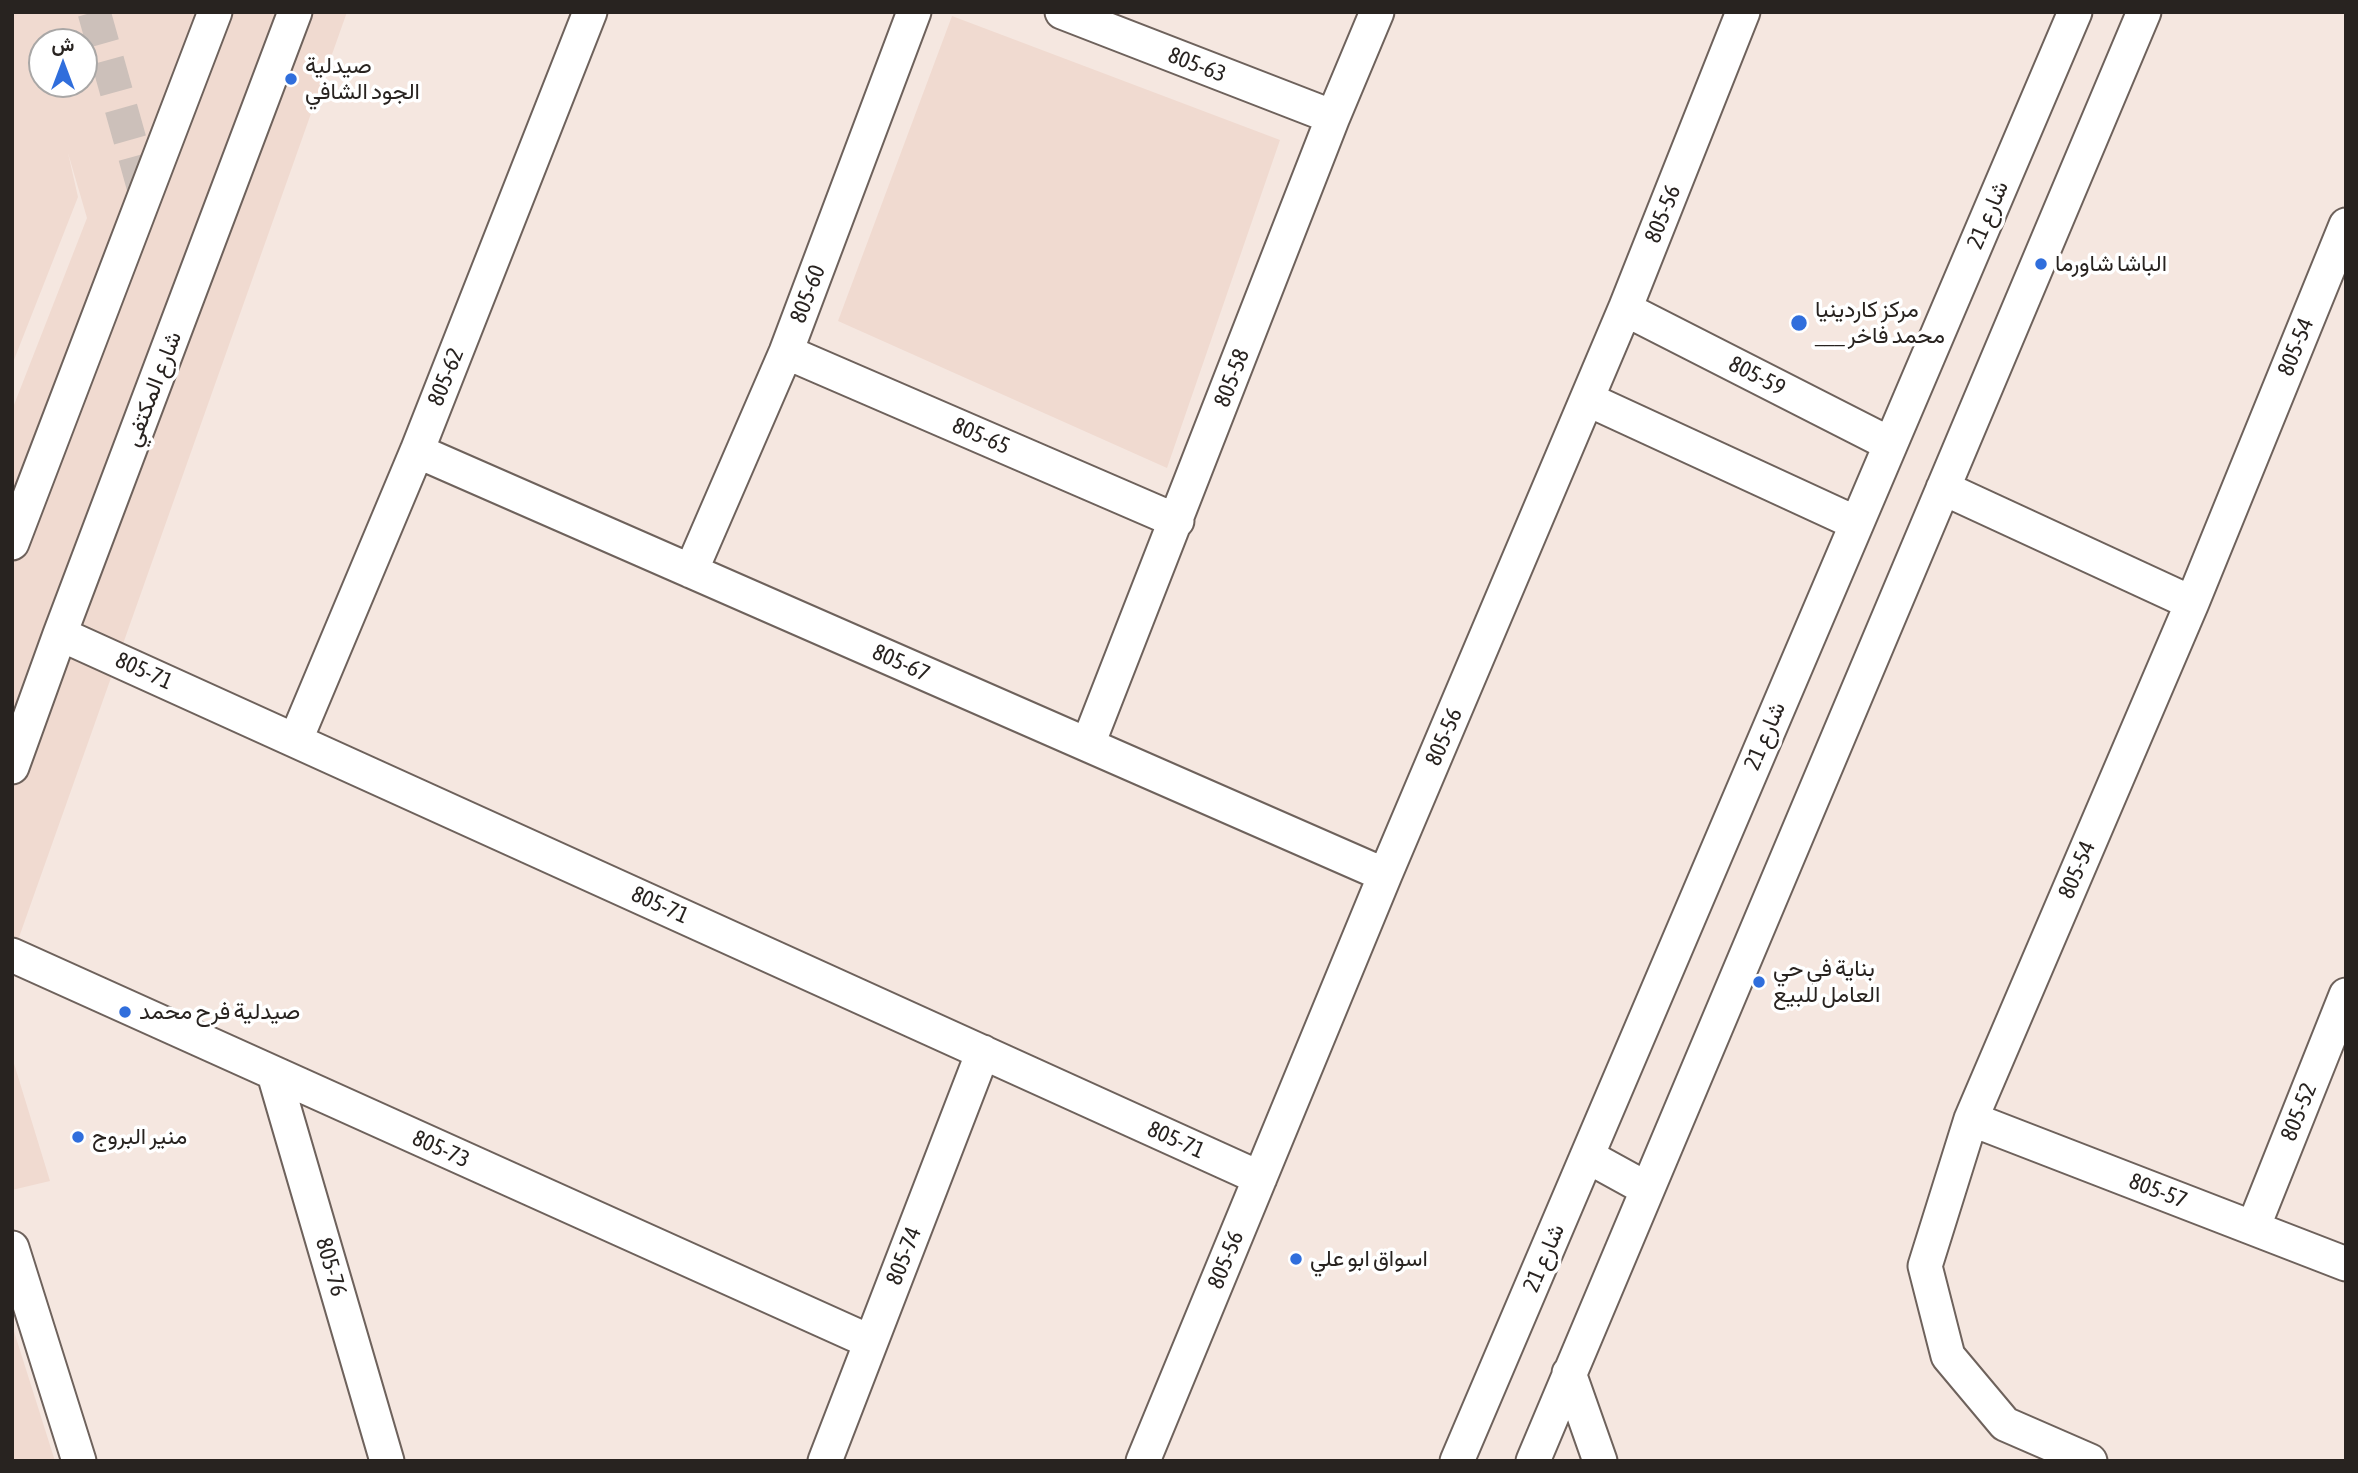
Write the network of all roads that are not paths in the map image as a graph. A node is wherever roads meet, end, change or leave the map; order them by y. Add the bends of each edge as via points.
1 (215, 12) edge
2 (295, 12) edge
3 (590, 12) edge
4 (914, 12) edge
5 (1062, 12) edge
6 (1377, 12) edge
7 (1743, 12) edge
8 (2075, 12) edge
9 (2144, 12) edge
10 (1333, 117) junction
11 (2346, 225) edge
12 (1625, 309) junction
13 (786, 352) junction
14 (1587, 399) junction
15 (1890, 444) junction
16 (417, 451) junction
17 (1943, 488) junction
18 (1177, 521) junction
19 (1856, 523) junction
20 (12, 543) edge
21 (691, 571) junction
22 (2192, 603) junction
23 (60, 634) junction
24 (296, 739) junction
25 (1088, 744) junction
26 (12, 767) edge
27 (1385, 875) junction
28 (12, 955) edge
29 (2346, 995) edge
30 (983, 1052) junction
31 (274, 1074) junction
32 (1971, 1119) junction
33 (1587, 1156) junction
34 (1260, 1178) junction
35 (1647, 1189) junction
36 (2253, 1228) junction
37 (12, 1248) edge
38 (2346, 1264) edge
39 (871, 1342) junction
40 (1569, 1373) junction
41 (79, 1461) edge
42 (387, 1461) edge
43 (825, 1461) edge
44 (1143, 1461) edge
45 (1457, 1461) edge
46 (1533, 1461) edge
47 (1600, 1461) edge
48 (2090, 1461) edge

1 - 20 street
2 - 23 street, شارع المكتفي
3 - 16 street, 805-62
4 - 13 street, 805-60
5 - 10 street, 805-63
6 - 10 street, 805-58
7 - 12 street, 805-56
8 - 15 street, شارع 21
9 - 17 street
10 - 18 street, 805-58
11 - 22 street, 805-54
12 - 14 street, 805-56
12 - 15 street, 805-59
13 - 18 street, 805-65
13 - 21 street, 805-60
14 - 19 street
14 - 27 street, 805-56
15 - 19 street, شارع 21
16 - 21 street, 805-67
16 - 24 street, 805-62
17 - 22 street
17 - 35 street
18 - 25 street, 805-58
19 - 33 street, شارع 21
21 - 25 street, 805-67
22 - 32 street, 805-54
23 - 24 street, 805-71
23 - 26 street, شارع المكتفي
24 - 30 street, 805-71
25 - 27 street, 805-67
27 - 34 street, 805-56
28 - 31 street, 805-73
29 - 36 street, 805-52
30 - 34 street, 805-71
30 - 39 street, 805-74
31 - 39 street, 805-73
31 - 42 street, 805-76
32 - 36 street, 805-57
32 - 48 street, 805-54 via 1925,1266 1948,1356 2004,1424
33 - 35 street
33 - 45 street, شارع 21
34 - 44 street, 805-56
35 - 40 street
36 - 38 street, 805-57
37 - 41 street
39 - 43 street, 805-74
40 - 46 street
40 - 47 street

